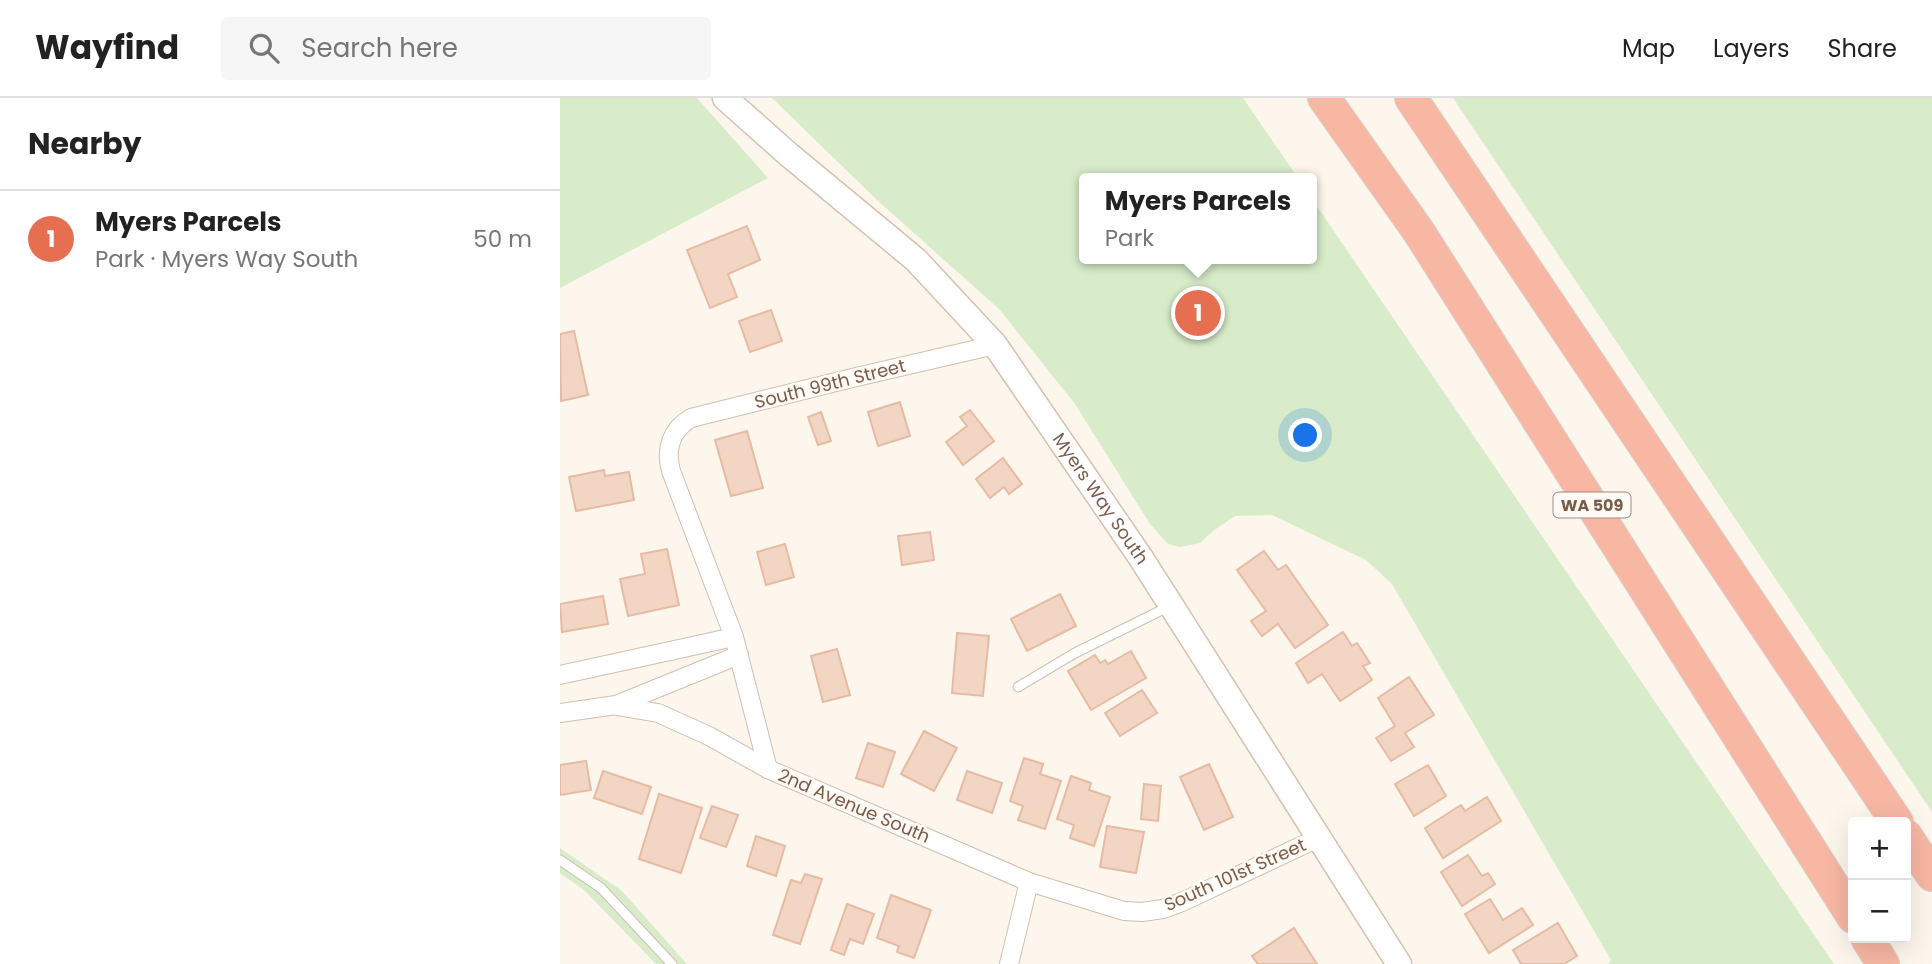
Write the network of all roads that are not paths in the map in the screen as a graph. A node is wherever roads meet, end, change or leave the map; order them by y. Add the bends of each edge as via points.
1 (725, 98) edge
2 (1324, 98) edge
3 (1411, 98) edge
4 (995, 345) junction
5 (673, 436) joint
6 (1171, 605) junction
7 (734, 637) junction
8 (739, 655) junction
9 (560, 675) edge
10 (1018, 687) dead end
11 (617, 705) junction
12 (560, 713) edge
13 (768, 769) junction
14 (1894, 817) edge
15 (1318, 838) junction
16 (1911, 844) edge
17 (560, 860) edge
18 (1932, 875) edge
19 (1029, 882) junction
20 (1848, 909) edge
21 (1870, 943) edge
22 (673, 964) edge
23 (1009, 964) edge
24 (1399, 964) edge
25 (1883, 964) edge

1 - 4 main road, Myers Way South via 916,260
2 - 20 highway, WA 509 via 1419,232
3 - 14 highway
4 - 5 street, South 99th Street via 691,418
4 - 6 main road, Myers Way South
5 - 7 street, 2nd Avenue South via 668,452 671,471
6 - 10 lane
6 - 15 main road, Myers Way South
7 - 8 street, 2nd Avenue South
7 - 9 street
8 - 11 street
8 - 13 street, 2nd Avenue South
11 - 12 street
11 - 13 street via 658,713
13 - 19 street, 2nd Avenue South
15 - 19 street, South 101st Street via 1163,909 1124,911
15 - 24 main road, Myers Way South
16 - 18 highway
17 - 22 lane via 601,888
19 - 23 street
21 - 25 highway

